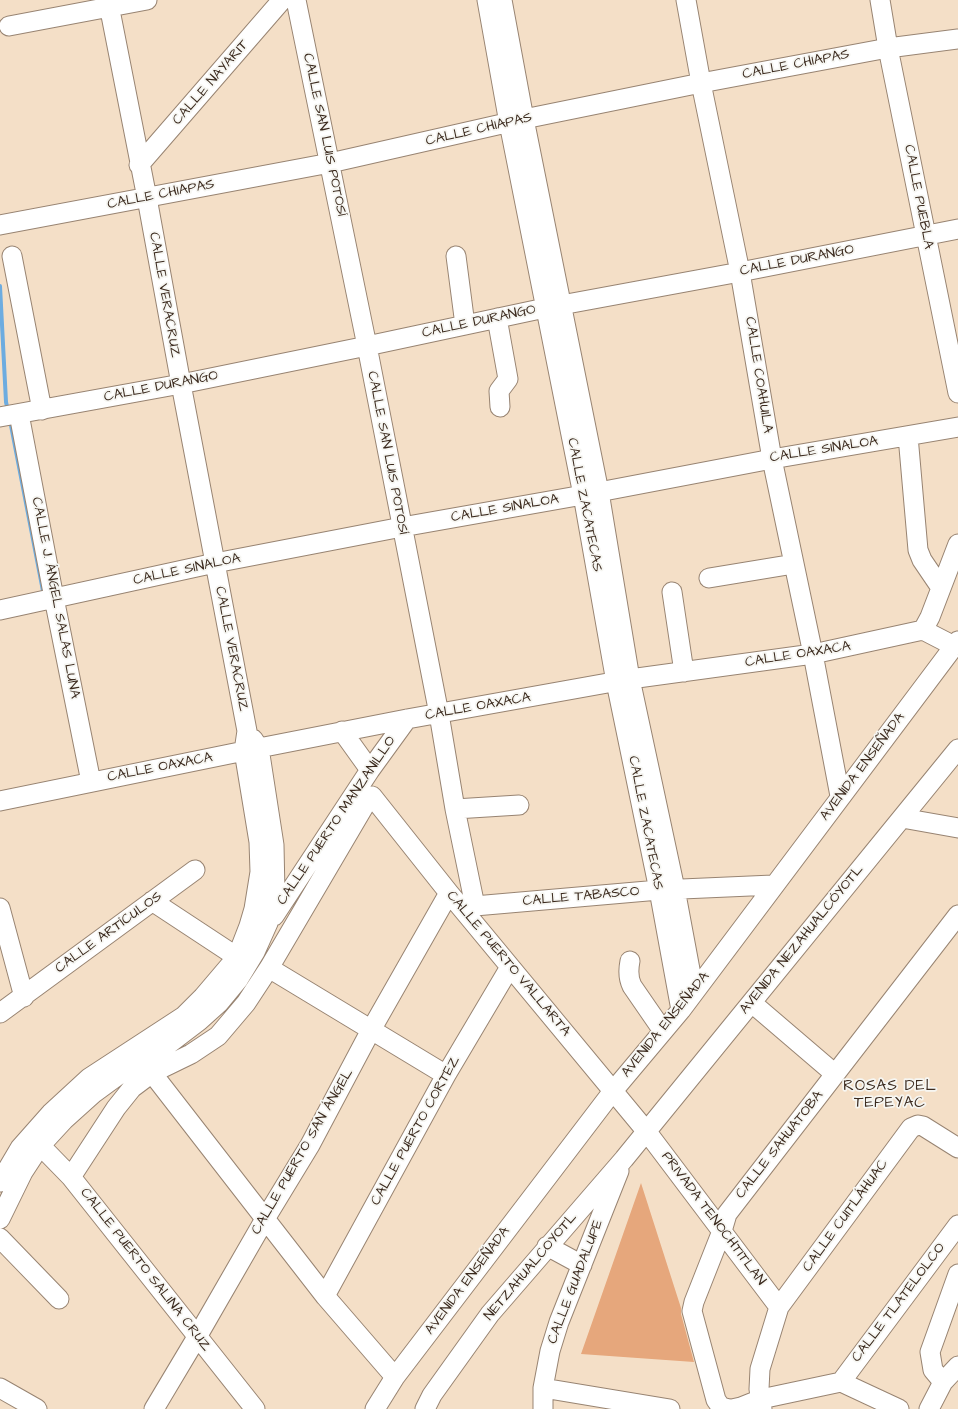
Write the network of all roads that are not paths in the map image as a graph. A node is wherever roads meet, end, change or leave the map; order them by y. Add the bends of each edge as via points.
1 (147, 0) edge
2 (282, 0) edge
3 (296, 0) edge
4 (487, 0) edge
5 (502, 0) edge
6 (686, 0) edge
7 (880, 0) edge
8 (108, 4) edge
9 (9, 26) dead end
10 (958, 39) edge
11 (888, 48) junction
12 (701, 83) junction
13 (516, 121) junction
14 (330, 163) junction
15 (139, 165) junction
16 (147, 198) junction
17 (0, 225) edge
18 (958, 229) edge
19 (926, 235) junction
20 (12, 256) dead end
21 (456, 256) dead end
22 (740, 272) junction
23 (553, 306) junction
24 (497, 318) junction
25 (465, 325) junction
26 (367, 346) junction
27 (181, 384) junction
28 (958, 393) edge
29 (500, 407) dead end
30 (42, 410) junction
31 (20, 414) junction
32 (0, 417) edge
33 (958, 427) edge
34 (908, 436) junction
35 (772, 459) junction
36 (591, 494) junction
37 (402, 527) junction
38 (958, 544) edge
39 (215, 563) junction
40 (794, 564) junction
41 (709, 578) dead end
42 (941, 588) junction
43 (672, 592) dead end
44 (54, 598) junction
45 (0, 610) edge
46 (923, 630) junction
47 (956, 644) edge
48 (813, 654) junction
49 (684, 672) junction
50 (623, 680) junction
51 (439, 714) junction
52 (407, 719) junction
53 (342, 731) junction
54 (252, 749) junction
55 (958, 749) edge
56 (370, 770) junction
57 (91, 782) junction
58 (840, 796) junction
59 (0, 801) edge
60 (519, 805) dead end
61 (455, 809) junction
62 (902, 818) junction
63 (958, 828) edge
64 (195, 870) dead end
65 (267, 882) junction
66 (773, 885) junction
67 (667, 890) junction
68 (449, 893) junction
69 (152, 901) junction
70 (468, 907) junction
71 (0, 908) edge
72 (958, 915) edge
73 (268, 924) junction
74 (237, 957) junction
75 (630, 961) dead end
76 (510, 967) junction
77 (269, 968) junction
78 (694, 991) junction
79 (24, 997) junction
80 (752, 1003) junction
81 (681, 1010) junction
82 (0, 1013) edge
83 (371, 1030) junction
84 (663, 1031) junction
85 (152, 1073) junction
86 (835, 1074) junction
87 (446, 1075) junction
88 (613, 1092) junction
89 (647, 1132) junction
90 (35, 1141) junction
91 (958, 1148) edge
92 (624, 1159) junction
93 (71, 1177) junction
94 (0, 1182) edge
95 (0, 1219) edge
96 (265, 1219) junction
97 (958, 1225) edge
98 (722, 1231) junction
99 (0, 1238) edge
100 (547, 1246) junction
101 (582, 1265) junction
102 (958, 1274) edge
103 (325, 1296) junction
104 (59, 1299) dead end
105 (779, 1306) junction
106 (197, 1337) junction
107 (958, 1366) edge
108 (395, 1377) junction
109 (841, 1382) junction
110 (943, 1382) junction
111 (0, 1388) edge
112 (543, 1388) junction
113 (762, 1404) edge
114 (727, 1408) edge
115 (37, 1409) edge
116 (154, 1409) edge
117 (255, 1409) edge
118 (375, 1409) edge
119 (424, 1409) edge
120 (543, 1409) edge
121 (670, 1409) edge
122 (899, 1409) edge
123 (929, 1409) edge

1 - 8 street
2 - 15 street, CALLE NAYARIT
3 - 14 street, CALLE SAN LUIS POTOSÍ
4 - 13 street, CALLE ZACATECAS
5 - 13 street, CALLE ZACATECAS
6 - 12 street, CALLE COAHUILA
7 - 11 street, CALLE PUEBLA
8 - 9 street
8 - 15 street, CALLE VERACRUZ
10 - 11 street, CALLE CHIAPAS
11 - 12 street, CALLE CHIAPAS
11 - 19 street, CALLE PUEBLA
12 - 13 street, CALLE CHIAPAS
12 - 22 street, CALLE COAHUILA
13 - 14 street, CALLE CHIAPAS
13 - 23 street, CALLE ZACATECAS
14 - 16 street, CALLE CHIAPAS
14 - 26 street, CALLE SAN LUIS POTOSÍ
15 - 16 street, CALLE VERACRUZ
16 - 17 street, CALLE CHIAPAS
16 - 27 street, CALLE VERACRUZ
18 - 19 street, CALLE DURANGO
19 - 22 street, CALLE DURANGO
19 - 28 street, CALLE PUEBLA
20 - 30 street
21 - 25 street
22 - 23 street, CALLE DURANGO
22 - 35 street, CALLE COAHUILA
23 - 24 street, CALLE DURANGO
23 - 36 street, CALLE ZACATECAS
24 - 25 street, CALLE DURANGO
24 - 29 street via 508,378 499,391
25 - 26 street, CALLE DURANGO
26 - 27 street, CALLE DURANGO
26 - 37 street, CALLE SAN LUIS POTOSÍ
27 - 30 street, CALLE DURANGO
27 - 39 street, CALLE VERACRUZ
30 - 31 street, CALLE DURANGO
31 - 32 street, CALLE DURANGO
31 - 44 street, CALLE J. ÁNGEL SALAS LUNA
33 - 34 street, CALLE SINALOA
34 - 35 street, CALLE SINALOA
34 - 42 street via 918,550
35 - 36 street, CALLE SINALOA
35 - 40 street, CALLE COAHUILA
36 - 37 street, CALLE SINALOA
36 - 50 street, CALLE ZACATECAS
37 - 39 street, CALLE SINALOA
37 - 51 street, CALLE SAN LUIS POTOSÍ
38 - 42 street
39 - 44 street, CALLE SINALOA
39 - 54 street, CALLE VERACRUZ
40 - 41 street
40 - 48 street, CALLE COAHUILA
42 - 46 street
43 - 49 street
44 - 45 street, CALLE SINALOA
44 - 57 street, CALLE J. ÁNGEL SALAS LUNA
46 - 47 street
46 - 48 street, CALLE OAXACA
47 - 58 street, AVENIDA ENSEÑADA
48 - 49 street, CALLE OAXACA
48 - 58 street, CALLE COAHUILA
49 - 50 street, CALLE OAXACA
50 - 51 street, CALLE OAXACA
50 - 67 street, CALLE ZACATECAS
51 - 52 street, CALLE OAXACA
51 - 61 street, CALLE SAN LUIS POTOSÍ
52 - 53 street, CALLE OAXACA
52 - 56 street, CALLE PUERTO MANZANILLO
53 - 54 street, CALLE OAXACA
53 - 56 street
54 - 57 street, CALLE OAXACA
54 - 65 street, CALLE VERACRUZ via 260,872
55 - 62 street, AVENIDA NEZAHUALCÓYOTL
56 - 73 street, CALLE PUERTO MANZANILLO
57 - 59 street, CALLE OAXACA
58 - 66 street, AVENIDA ENSEÑADA
60 - 61 street
61 - 70 street, CALLE SAN LUIS POTOSÍ
62 - 63 street
62 - 80 street, AVENIDA NEZAHUALCÓYOTL
64 - 69 street, CALLE ARTÍCULOS
65 - 73 street via 275,893
65 - 74 street via 254,909
66 - 67 street, CALLE TABASCO
66 - 78 street, AVENIDA ENSEÑADA
67 - 70 street, CALLE TABASCO
67 - 78 street, CALLE ZACATECAS
67 - 81 street, CALLE ZACATECAS
68 - 70 street, CALLE PUERTO VALLARTA
68 - 77 street, CALLE PUERTO VALLARTA via 373,797 370,797
68 - 83 street, CALLE PUERTO SAN ÁNGEL
69 - 74 street
69 - 79 street, CALLE ARTÍCULOS
70 - 76 street, CALLE PUERTO VALLARTA
71 - 79 street
72 - 86 street, CALLE SAHUATOBA
73 - 90 street via 238,980 219,1003 161,1050 94,1092 64,1120
74 - 90 street via 184,1016 89,1078 51,1113
75 - 84 street via 628,971 632,986
76 - 87 street, CALLE PUERTO CORTEZ
76 - 88 street, CALLE PUERTO VALLARTA
77 - 83 street
77 - 85 street via 246,1003 218,1036 191,1054
78 - 81 street, AVENIDA ENSEÑADA
79 - 82 street, CALLE ARTÍCULOS
80 - 86 street
80 - 89 street, AVENIDA NEZAHUALCÓYOTL
81 - 84 street, AVENIDA ENSEÑADA
83 - 87 street
83 - 96 street, CALLE PUERTO SAN ÁNGEL via 310,1145
84 - 88 street, AVENIDA ENSEÑADA
85 - 93 street via 132,1088 116,1108
85 - 96 street
86 - 98 street, CALLE SAHUATOBA via 727,1214
87 - 103 street, CALLE PUERTO CORTEZ
88 - 89 street, CALLE PUERTO VALLARTA
88 - 108 street, AVENIDA ENSEÑADA
89 - 92 street, NETZAHUALCOYOTL
89 - 98 street, PRIVADA TENOCHTITLAN
90 - 93 street, CALLE PUERTO SALINA CRUZ
90 - 94 street via 20,1148
90 - 95 street
91 - 105 street, CALLE CUITLÁHUAC via 923,1126 911,1128
92 - 100 street, NETZAHUALCOYOTL
92 - 101 street, CALLE GUADALUPE
93 - 106 street, CALLE PUERTO SALINA CRUZ
96 - 103 street
96 - 106 street, CALLE PUERTO SAN ÁNGEL
97 - 109 street, CALLE TLATELOLCO
98 - 105 street, PRIVADA TENOCHTITLAN
98 - 114 street, CALLE SAHUATOBA via 692,1311 716,1400
99 - 104 street
100 - 101 street
100 - 119 street, NETZAHUALCOYOTL via 490,1314
101 - 112 street, CALLE GUADALUPE via 550,1350
102 - 110 street via 930,1352 933,1370
103 - 108 street
105 - 113 street, CALLE CUITLÁHUAC via 760,1369 759,1389
106 - 116 street, CALLE PUERTO SAN ÁNGEL
106 - 117 street, CALLE PUERTO SALINA CRUZ
107 - 110 street
108 - 118 street, AVENIDA ENSEÑADA
109 - 113 street
109 - 122 street
110 - 123 street
111 - 115 street
112 - 120 street, CALLE GUADALUPE
112 - 121 street
113 - 114 street

